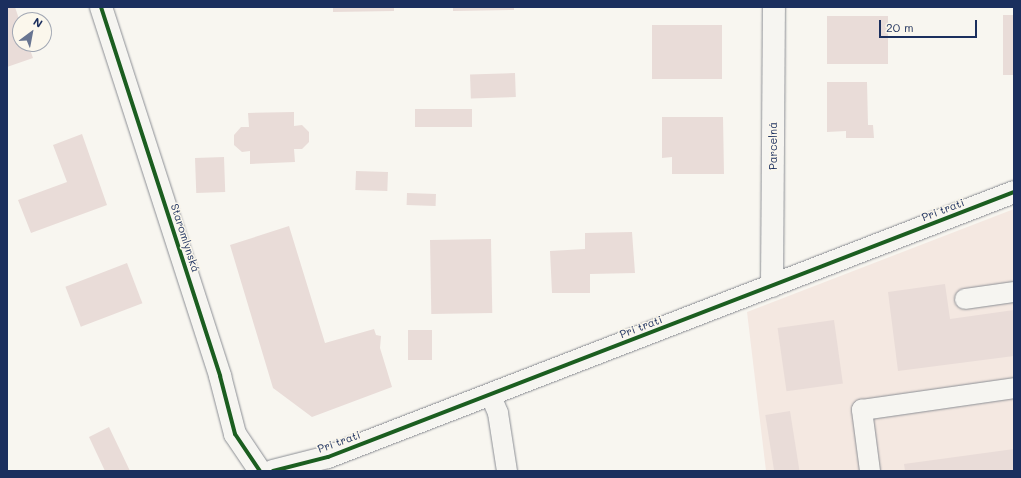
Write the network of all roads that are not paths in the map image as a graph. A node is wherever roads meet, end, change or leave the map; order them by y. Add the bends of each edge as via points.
1 (101, 7) edge
2 (774, 7) edge
3 (1014, 192) edge
4 (772, 286) junction
5 (1014, 292) edge
6 (965, 299) dead end
7 (1014, 388) edge
8 (490, 394) junction
9 (260, 471) edge
10 (272, 471) edge
11 (507, 471) edge
12 (870, 471) edge

1 - 9 street, Staromlynská via 220,376 235,434
2 - 4 street, Parcelná
3 - 4 street, Pri trati
4 - 8 street, Pri trati
5 - 6 lane
7 - 12 lane via 862,410
8 - 10 street, Pri trati via 328,457
8 - 11 lane via 498,413

